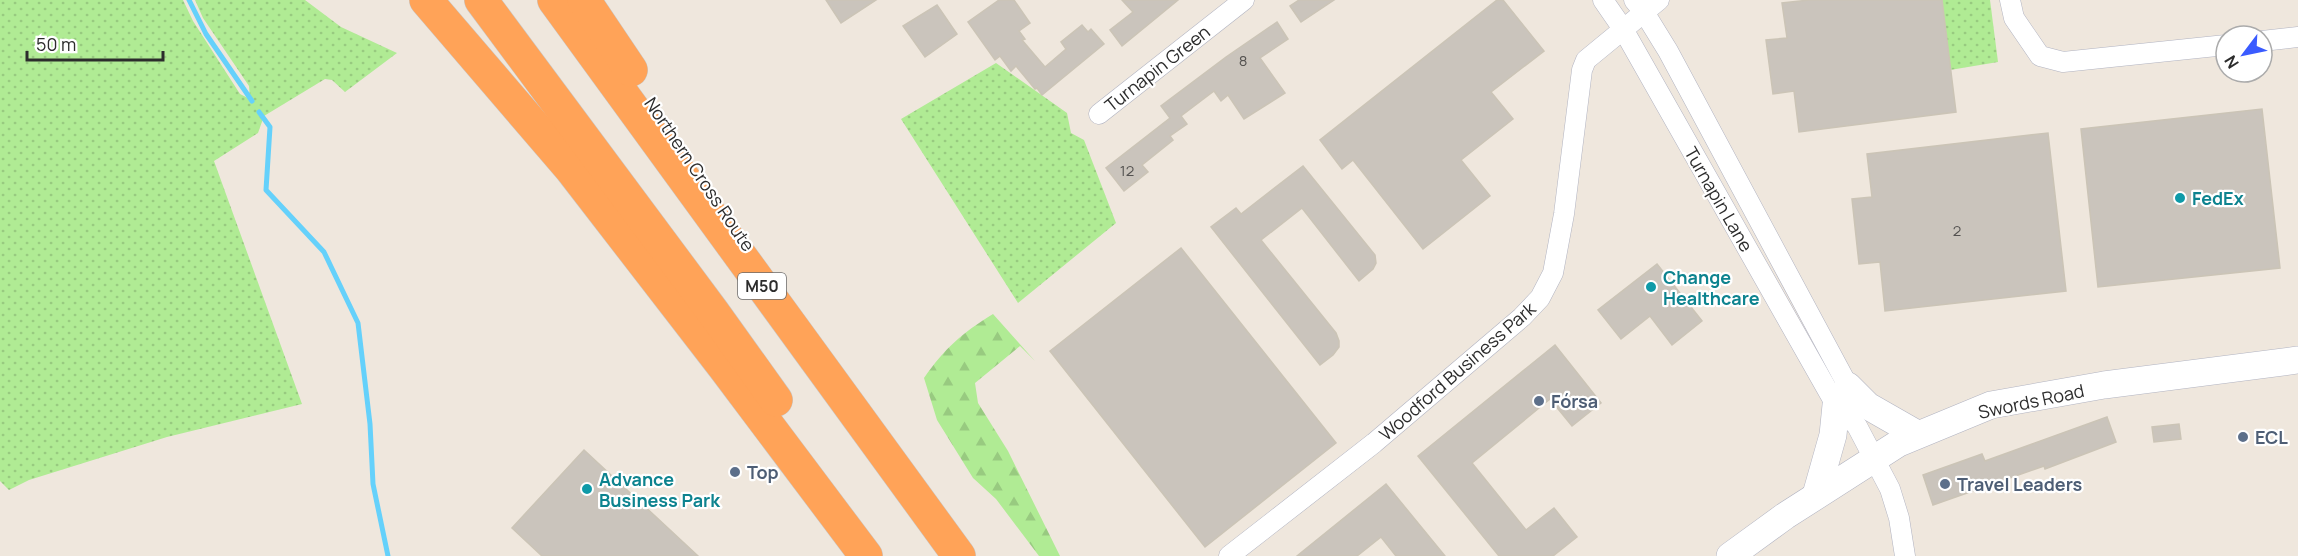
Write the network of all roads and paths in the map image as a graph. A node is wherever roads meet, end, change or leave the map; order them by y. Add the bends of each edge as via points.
1 (481, 0) edge
2 (1244, 0) edge
3 (1603, 0) edge
4 (2010, 0) edge
5 (427, 4) edge
6 (564, 4) edge
7 (1646, 4) edge
8 (1623, 29) junction
9 (2298, 37) edge
10 (2274, 40) edge
11 (2214, 46) edge
12 (1099, 114) dead end
13 (2298, 360) edge
14 (1842, 395) junction
15 (1917, 434) junction
16 (1874, 459) junction
17 (1816, 495) junction
18 (866, 556) edge
19 (886, 556) edge
20 (959, 556) edge
21 (1229, 556) edge
22 (1730, 556) edge
23 (1905, 556) edge

1 - 19 highway via 713,312
2 - 12 street, Turnapin Green
3 - 8 street, Turnapin Lane
4 - 11 street via 2014,18 2040,56 2063,62
5 - 18 highway via 571,170
6 - 20 highway, M50
7 - 8 street, Woodford Business Park
7 - 14 street, Turnapin Lane
8 - 14 street, Turnapin Lane
8 - 21 street, Woodford Business Park via 1586,60 1582,70 1560,239 1553,273 1540,298 1374,444
9 - 10 street
13 - 15 main road, Swords Road via 2042,395 1991,405
14 - 15 main road
14 - 16 street, Turnapin Lane
14 - 17 main road
15 - 16 main road, Swords Road
16 - 17 main road, Swords Road
16 - 23 street, Turnapin Lane via 1890,489
17 - 22 main road, Swords Road

